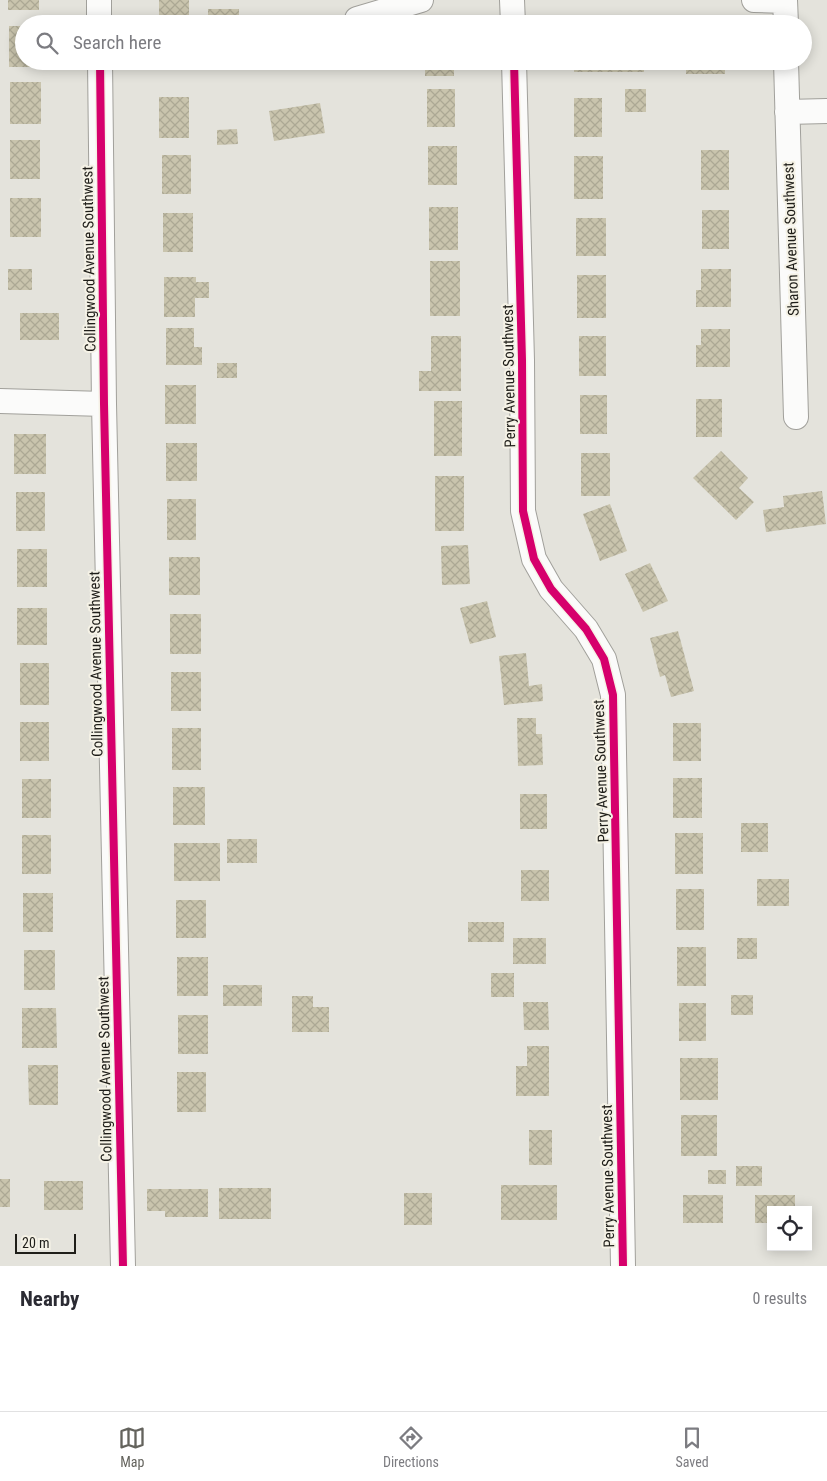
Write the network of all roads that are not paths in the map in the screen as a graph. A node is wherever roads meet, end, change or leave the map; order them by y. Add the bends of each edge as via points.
1 (99, 0) edge
2 (421, 0) edge
3 (512, 0) edge
4 (754, 0) edge
5 (785, 8) edge
6 (99, 15) edge
7 (370, 15) edge
8 (513, 15) edge
9 (100, 70) edge
10 (514, 70) edge
11 (786, 70) edge
12 (827, 111) edge
13 (787, 112) junction
14 (0, 401) edge
15 (104, 404) junction
16 (796, 417) dead end
17 (124, 1266) edge
18 (623, 1266) edge

1 - 6 street
2 - 7 street
3 - 8 street
4 - 5 street
9 - 15 street, Collingwood Avenue Southwest
10 - 18 street, Perry Avenue Southwest via 523,369 523,511 534,559 551,589 586,628 604,659 613,695
11 - 13 street, Sharon Avenue Southwest
12 - 13 street
13 - 16 street, Sharon Avenue Southwest
14 - 15 street
15 - 17 street, Collingwood Avenue Southwest

